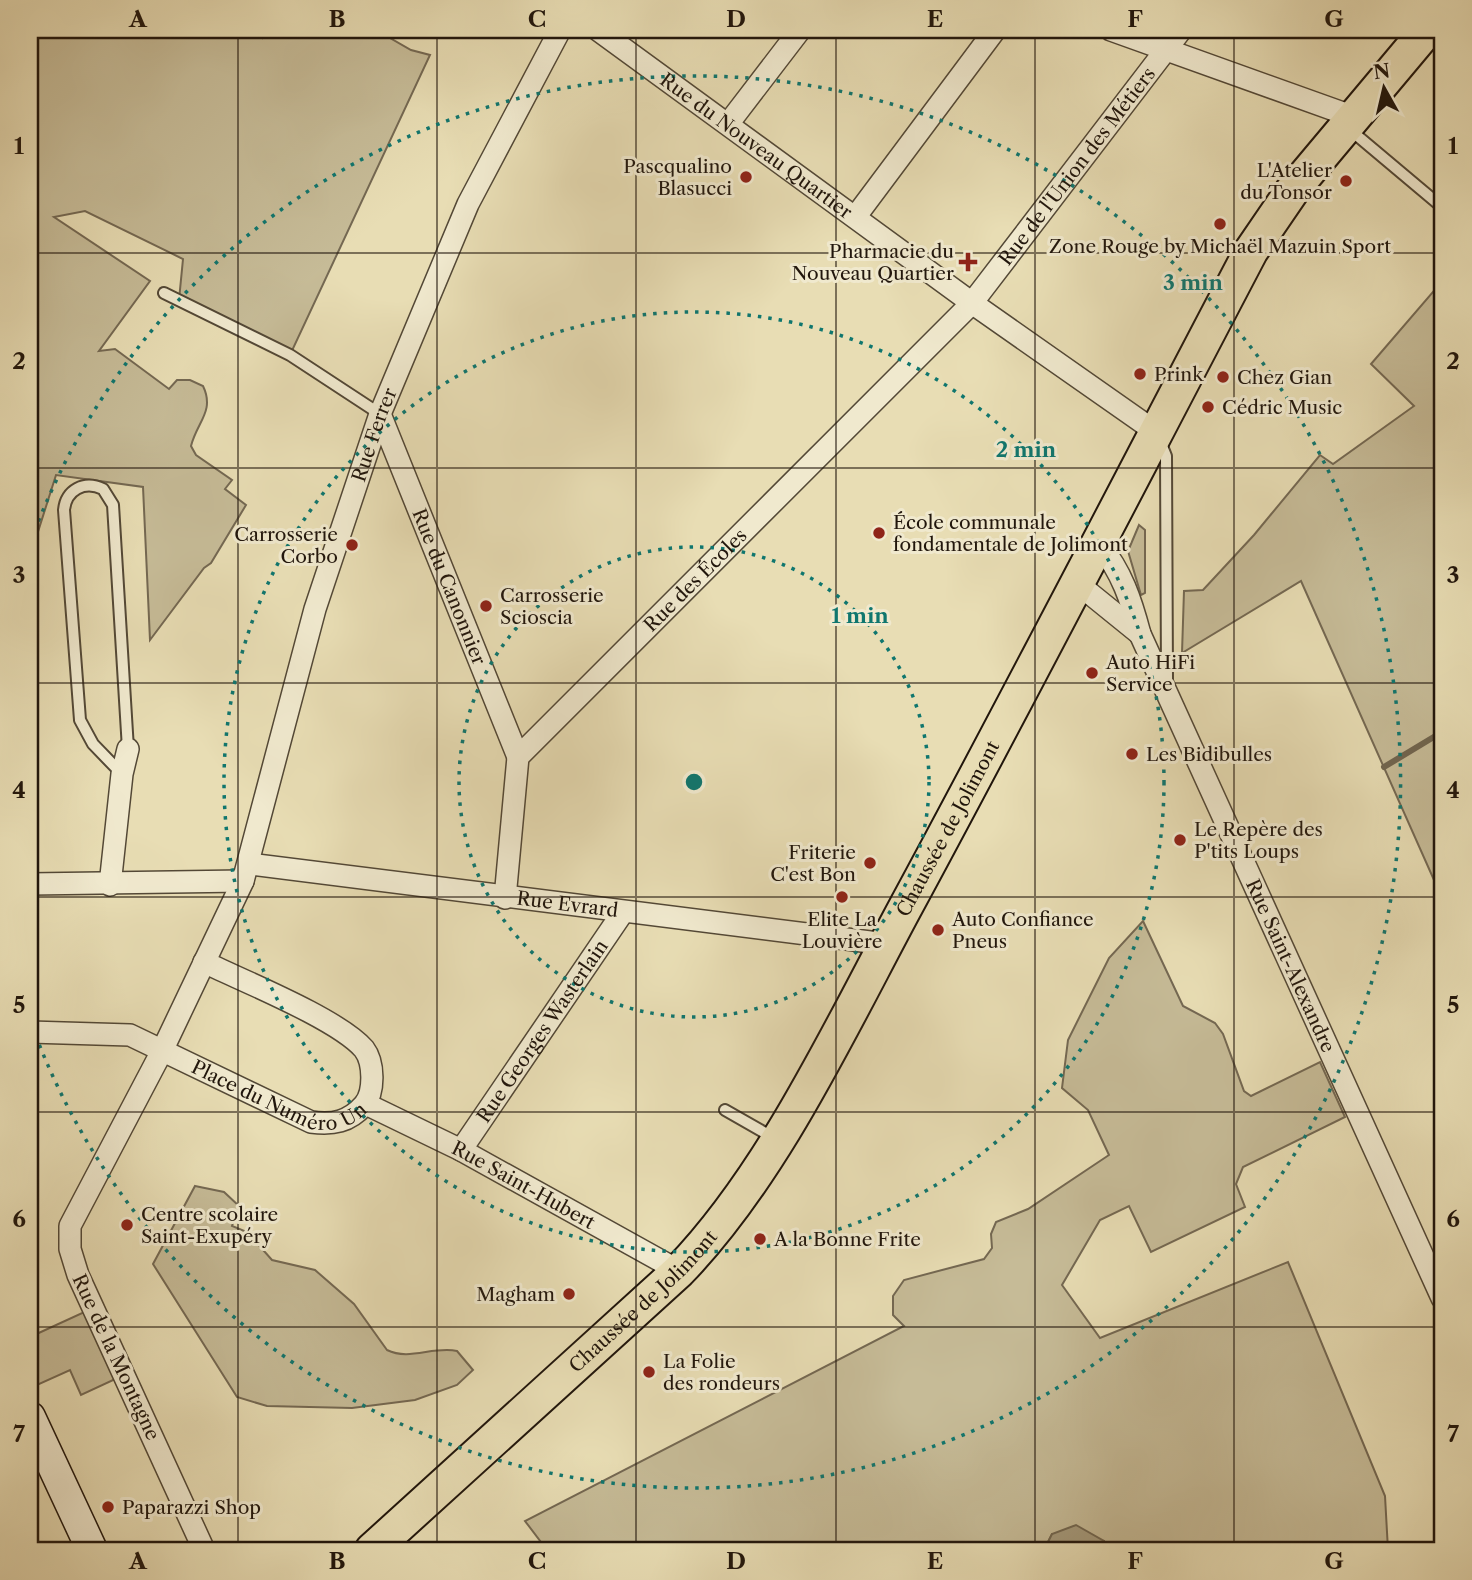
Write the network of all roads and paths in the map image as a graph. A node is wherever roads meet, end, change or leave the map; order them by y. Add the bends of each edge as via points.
1 (560, 30) edge
2 (598, 30) edge
3 (800, 30) edge
4 (995, 30) edge
5 (1111, 30) edge
6 (1181, 30) edge
7 (1427, 30) edge
8 (1167, 48) junction
9 (1350, 121) junction
10 (728, 124) junction
11 (1442, 207) edge
12 (856, 216) junction
13 (164, 293) dead end
14 (972, 303) junction
15 (380, 414) junction
16 (1156, 432) junction
17 (1099, 544) junction
18 (1077, 583) junction
19 (1140, 634) junction
20 (1167, 689) junction
21 (128, 748) joint
22 (519, 757) junction
23 (122, 774) junction
24 (247, 872) junction
25 (30, 884) edge
26 (110, 885) junction
27 (505, 898) junction
28 (623, 912) junction
29 (886, 944) junction
30 (204, 962) junction
31 (30, 1032) edge
32 (162, 1051) junction
33 (366, 1104) junction
34 (725, 1111) dead end
35 (777, 1140) junction
36 (461, 1150) junction
37 (679, 1271) junction
38 (1442, 1298) edge
39 (30, 1417) edge
40 (30, 1461) edge
41 (72, 1550) edge
42 (92, 1550) edge
43 (204, 1550) edge
44 (372, 1550) edge

1 - 15 street, Rue Ferrer via 468,204
2 - 10 street, Rue du Nouveau Quartier
3 - 10 street
4 - 12 street
5 - 8 street
6 - 8 street, Rue de l'Union des Métiers
7 - 9 main road, Chaussée de Jolimont
8 - 9 street
8 - 14 street, Rue de l'Union des Métiers
9 - 11 lane
9 - 16 main road, Chaussée de Jolimont via 1292,191 1251,251
10 - 12 street, Rue du Nouveau Quartier
12 - 14 street, Rue du Nouveau Quartier
13 - 15 lane via 290,355
14 - 16 street, Rue du Nouveau Quartier
14 - 22 street, Rue des Écoles
15 - 22 street, Rue du Canonnier
15 - 24 street, Rue Ferrer via 315,609
16 - 17 main road, Chaussée de Jolimont
16 - 20 lane via 1166,456
17 - 18 main road, Chaussée de Jolimont
17 - 19 street, Rue Saint-Alexandre via 1117,566
18 - 19 street, Rue Saint-Alexandre
18 - 29 main road, Chaussée de Jolimont
19 - 20 street, Rue Saint-Alexandre
20 - 38 street, Rue Saint-Alexandre
21 - 23 street
21 - 23 lane via 113,505 103,489 83,485 71,492 64,510 80,720 93,744
22 - 27 street
23 - 26 street
24 - 26 street, Rue Evrard
24 - 27 street, Rue Evrard
24 - 30 street, Place du Numéro Un
25 - 26 street, Rue Evrard
27 - 28 street, Rue Evrard
28 - 29 street, Rue Evrard
28 - 36 street, Rue Georges Wasterlain
29 - 35 main road, Chaussée de Jolimont
30 - 32 street, Place du Numéro Un
30 - 33 street, Place du Numéro Un via 345,1031 366,1051 370,1064 371,1090
31 - 32 street, Place du Numéro Un via 130,1035
32 - 33 street, Place du Numéro Un via 311,1122 342,1122
32 - 43 street, Rue de la Montagne via 73,1218 70,1249 85,1292
33 - 36 street, Rue Saint-Hubert
34 - 35 lane
35 - 37 main road, Chaussée de Jolimont via 711,1236
36 - 37 street, Rue Saint-Hubert
37 - 44 main road, Chaussée de Jolimont
39 - 42 main road
40 - 41 main road

